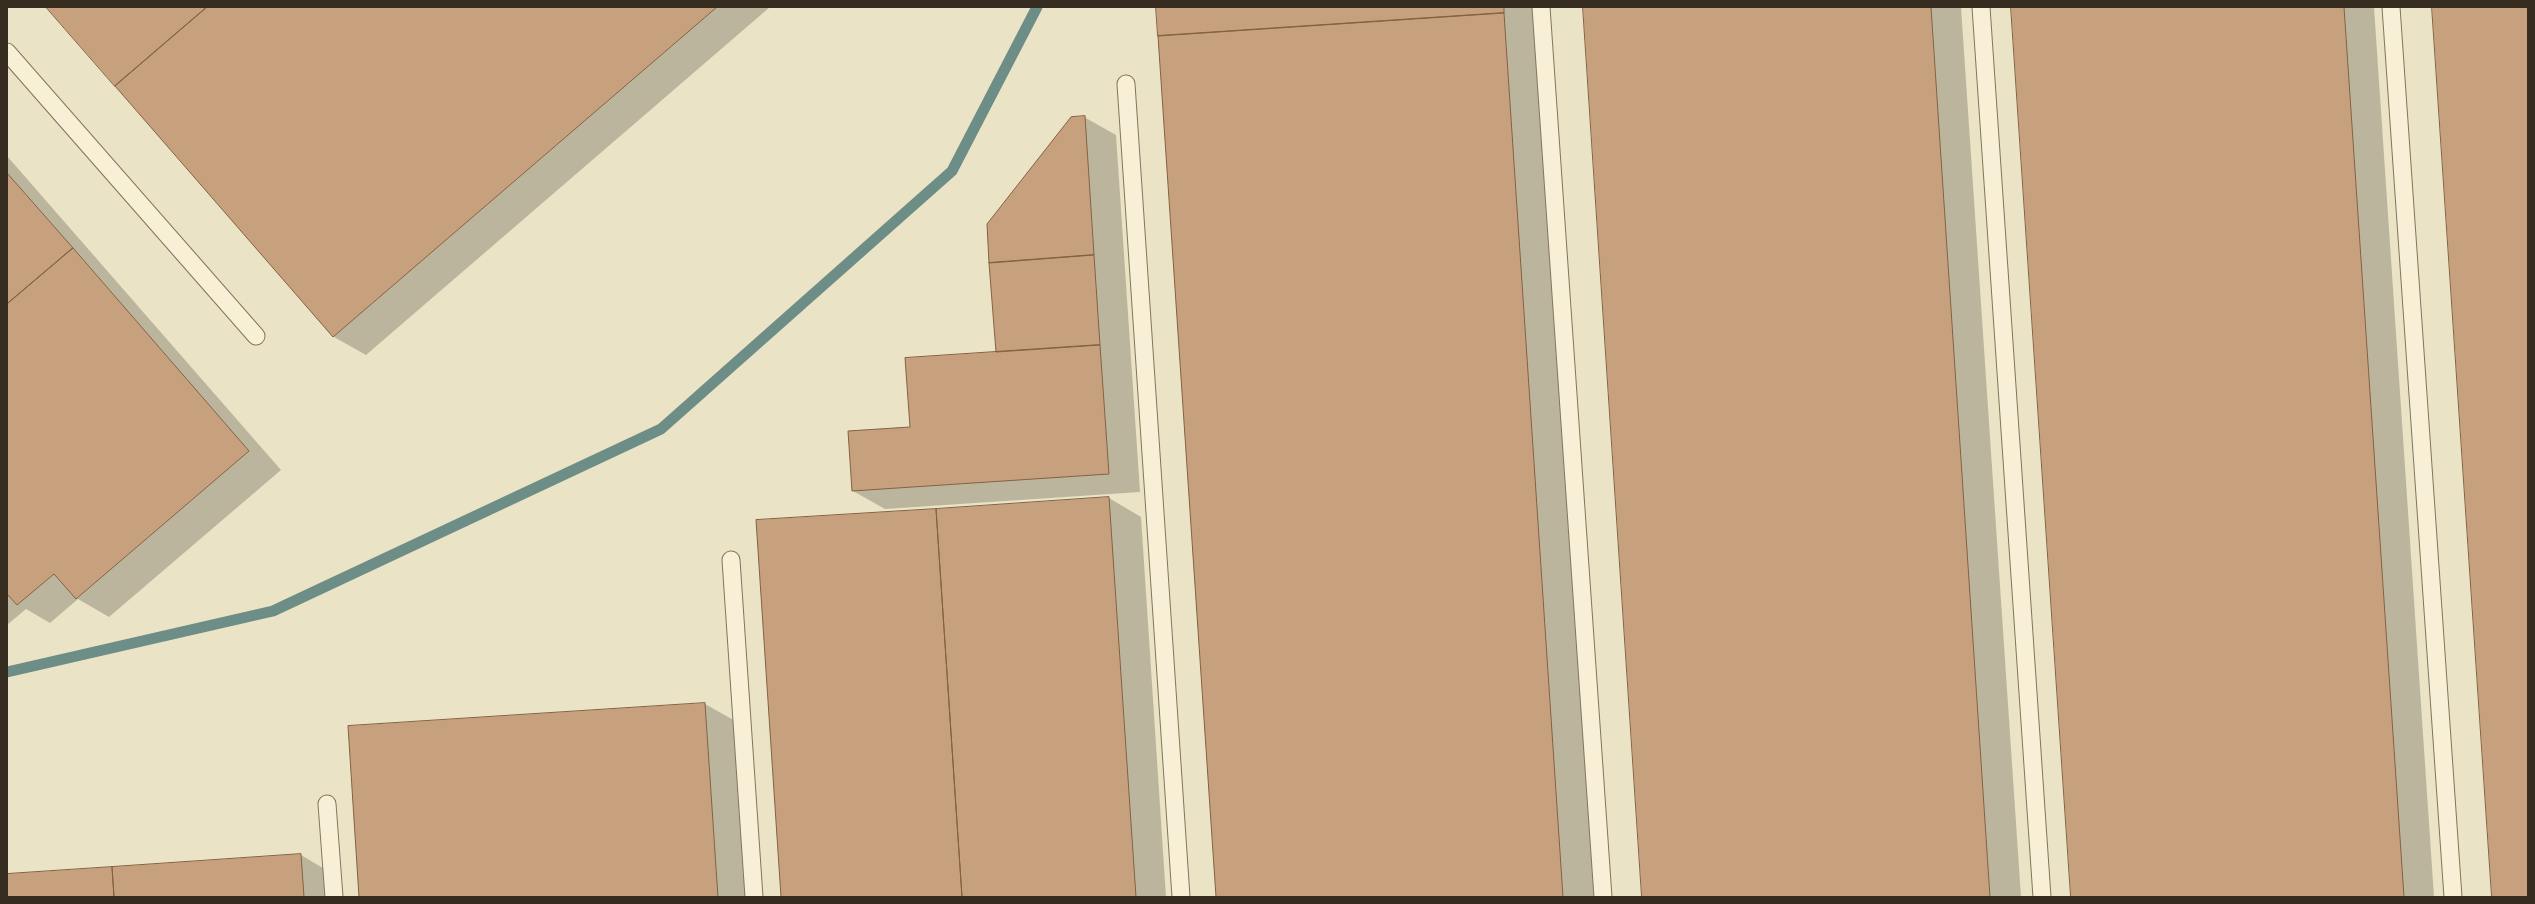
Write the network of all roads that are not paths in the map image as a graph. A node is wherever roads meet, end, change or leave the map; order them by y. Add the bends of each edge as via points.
1 (1541, 7) edge
2 (1981, 7) edge
3 (2392, 7) edge
4 (7, 52) edge
5 (1126, 84) dead end
6 (256, 336) dead end
7 (730, 560) dead end
8 (327, 804) dead end
9 (334, 897) edge
10 (754, 897) edge
11 (1181, 897) edge
12 (1603, 897) edge
13 (2042, 897) edge
14 (2453, 897) edge

1 - 12 lane
2 - 13 lane
3 - 14 lane
4 - 6 lane
5 - 11 lane
7 - 10 lane
8 - 9 lane

